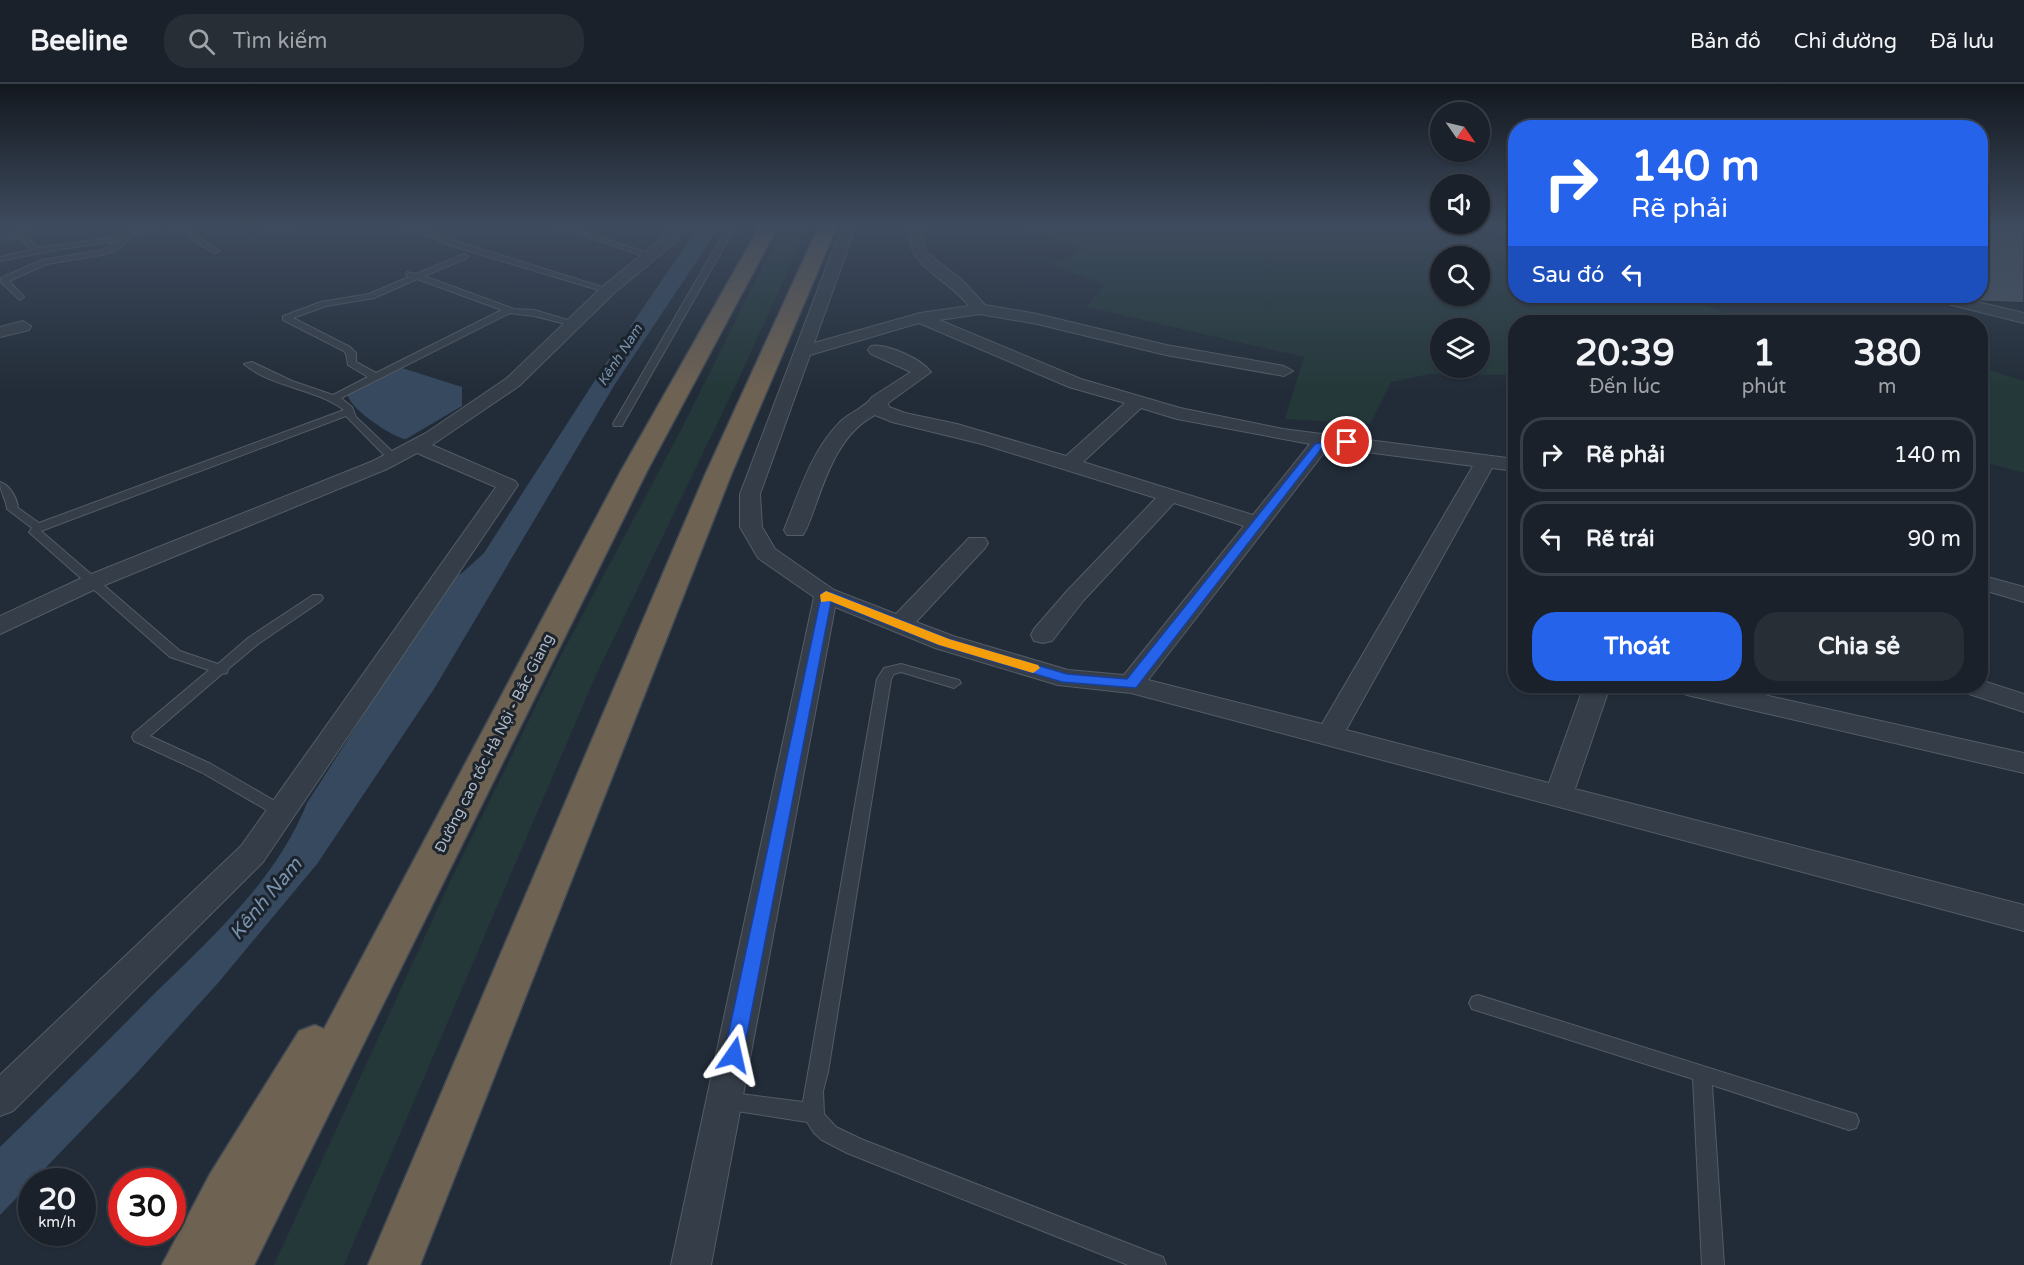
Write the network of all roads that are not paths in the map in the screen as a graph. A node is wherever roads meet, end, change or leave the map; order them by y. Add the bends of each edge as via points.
1 (5, 281) edge
2 (397, 281) edge
3 (430, 281) edge
4 (579, 281) edge
5 (620, 281) edge
6 (700, 281) edge
7 (739, 281) edge
8 (804, 281) edge
9 (828, 281) edge
10 (954, 281) edge
11 (608, 290) junction
12 (20, 297) dead end
13 (1963, 303) edge
14 (980, 309) junction
15 (509, 310) junction
16 (920, 318) junction
17 (2024, 318) edge
18 (574, 323) junction
19 (23, 326) dead end
20 (0, 332) edge
21 (877, 350) dead end
22 (801, 352) junction
23 (249, 364) dead end
24 (1284, 371) dead end
25 (375, 377) junction
26 (334, 398) junction
27 (1136, 403) junction
28 (878, 406) junction
29 (349, 412) junction
30 (618, 424) dead end
31 (1335, 442) junction
32 (416, 446) junction
33 (393, 458) junction
34 (1485, 462) junction
35 (1069, 464) junction
36 (1508, 464) edge
37 (0, 484) edge
38 (1170, 495) junction
39 (1258, 523) junction
40 (38, 527) junction
41 (795, 530) dead end
42 (977, 543) dead end
43 (92, 582) junction
44 (1988, 584) edge
45 (826, 595) junction
46 (2024, 595) edge
47 (316, 598) dead end
48 (0, 626) edge
49 (899, 626) junction
50 (1043, 634) dead end
51 (222, 670) junction
52 (954, 683) dead end
53 (1131, 684) junction
54 (1988, 691) edge
55 (1595, 693) edge
56 (1718, 693) edge
57 (2024, 703) edge
58 (1329, 736) junction
59 (2024, 763) edge
60 (467, 796) junction
61 (1558, 796) junction
62 (282, 812) junction
63 (2024, 918) edge
64 (1478, 1003) dead end
65 (1702, 1073) junction
66 (0, 1100) edge
67 (724, 1101) junction
68 (812, 1113) junction
69 (1849, 1121) dead end
70 (188, 1265) edge
71 (226, 1265) edge
72 (394, 1265) edge
73 (691, 1265) edge
74 (1155, 1265) edge
75 (1713, 1265) edge

1 - 12 lane
2 - 25 lane via 371,296 324,304 286,318 347,350 351,363
3 - 15 lane
4 - 11 lane
5 - 11 street
6 - 30 lane
7 - 60 highway, Đường cao tốc Hà Nội - Bắc Giang via 634,471
8 - 72 highway via 718,475
9 - 22 street
10 - 14 street
11 - 18 street
13 - 17 street
14 - 16 street
14 - 24 street
15 - 18 lane
15 - 25 lane
16 - 22 street
16 - 27 street via 1075,383
18 - 32 street via 513,382
19 - 20 street
21 - 28 street via 922,372 879,401
22 - 45 street via 750,494 751,527 766,553
23 - 26 lane
25 - 26 lane
26 - 29 lane
27 - 31 street via 1283,435
27 - 35 street
28 - 35 street via 884,414 932,423
28 - 41 street via 853,420 828,450
29 - 33 lane
29 - 40 lane
31 - 34 street
31 - 39 street via 1319,446
32 - 33 street
32 - 62 street via 508,485
33 - 43 street
34 - 36 street
34 - 58 street
35 - 38 street
37 - 40 lane via 12,500 13,509
38 - 39 street
38 - 50 street
39 - 53 street
40 - 43 lane via 35,532
42 - 49 street
43 - 48 street
43 - 51 lane via 175,654
44 - 46 street
45 - 49 street
45 - 67 street
47 - 51 lane via 253,641
49 - 53 street via 1067,679
51 - 62 lane via 138,738 206,768
52 - 68 lane via 901,668 889,671 884,679 819,1072 811,1096
53 - 58 street
54 - 57 street
55 - 61 street
56 - 59 street
58 - 61 street
60 - 70 highway
60 - 71 highway, Đường cao tốc Hà Nội - Bắc Giang
61 - 63 street
62 - 66 street via 252,854
64 - 65 lane
65 - 69 lane
65 - 75 lane
67 - 68 lane
67 - 73 street
68 - 74 lane via 826,1133 870,1153

